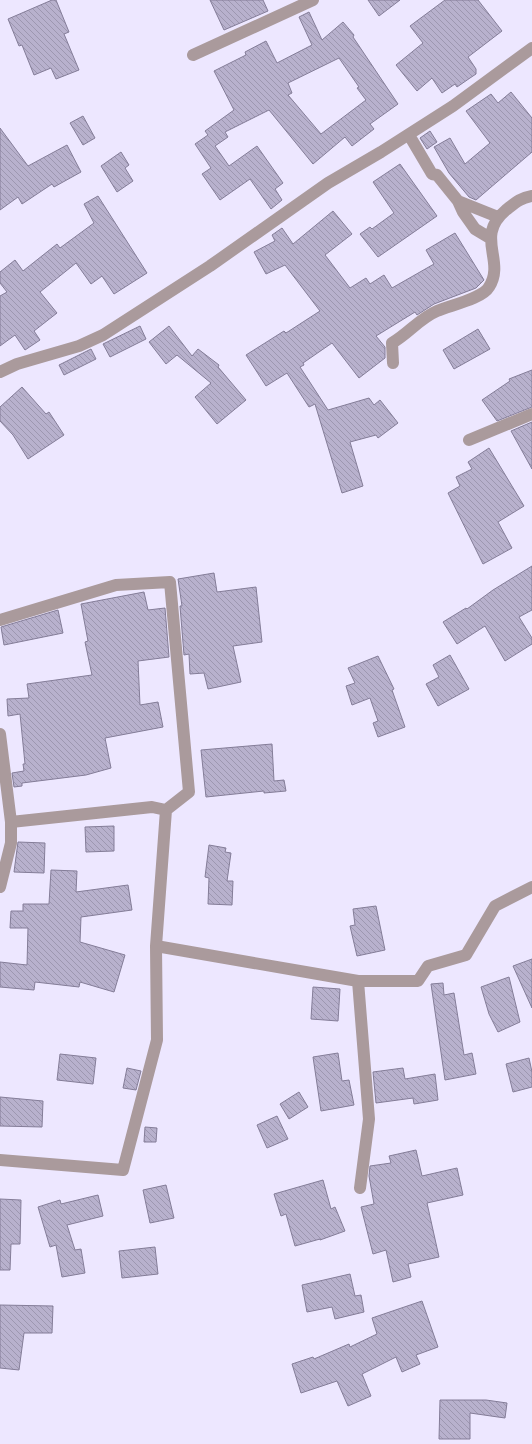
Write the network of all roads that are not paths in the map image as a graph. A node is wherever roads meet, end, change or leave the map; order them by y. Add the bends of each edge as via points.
1 (313, 0) edge
2 (532, 48) edge
3 (194, 55) dead end
4 (409, 135) junction
5 (532, 196) edge
6 (458, 201) junction
7 (498, 217) junction
8 (490, 238) junction
9 (393, 364) dead end
10 (0, 372) edge
11 (532, 414) edge
12 (469, 440) dead end
13 (0, 620) edge
14 (0, 734) edge
15 (166, 810) junction
16 (11, 822) junction
17 (0, 887) edge
18 (532, 887) edge
19 (156, 946) junction
20 (358, 981) junction
21 (0, 1160) edge
22 (360, 1188) dead end

1 - 3 street
2 - 4 street
4 - 6 street via 432,174 437,175
4 - 10 street via 328,183 210,266 103,335 79,346 17,364
5 - 7 street via 520,198
6 - 7 street
6 - 8 street via 475,230
7 - 8 street
8 - 9 street via 494,271 489,288 474,297 436,312 392,343
11 - 12 street
13 - 15 street via 116,585 170,582 189,792
14 - 16 street
15 - 16 street via 152,807
15 - 19 street
16 - 17 street via 11,843
18 - 20 street via 495,906 466,955 428,966 418,981
19 - 20 street
19 - 21 street via 157,1040 123,1170
20 - 22 street via 369,1119

